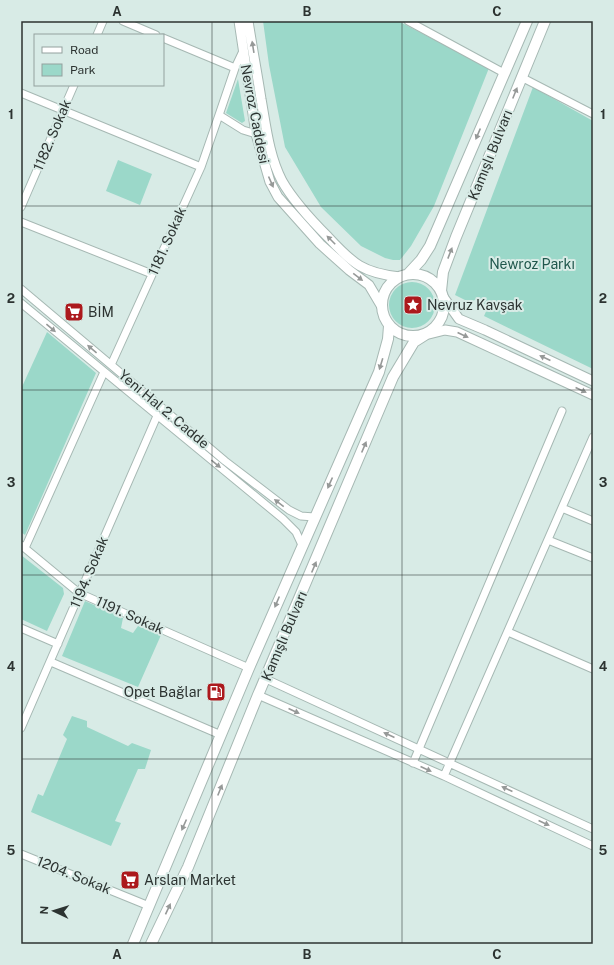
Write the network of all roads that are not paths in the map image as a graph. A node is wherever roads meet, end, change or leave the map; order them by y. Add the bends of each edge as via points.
1 (103, 21) edge
2 (123, 21) edge
3 (238, 21) edge
4 (248, 21) edge
5 (408, 21) edge
6 (526, 21) edge
7 (545, 21) edge
8 (97, 34) edge
9 (154, 34) edge
10 (164, 38) edge
11 (243, 51) junction
12 (235, 68) junction
13 (504, 73) junction
14 (521, 77) junction
15 (74, 86) edge
16 (21, 93) edge
17 (62, 110) junction
18 (593, 114) edge
19 (219, 115) junction
20 (256, 134) junction
21 (200, 167) junction
22 (21, 207) edge
23 (21, 222) edge
24 (152, 274) junction
25 (404, 275) junction
26 (21, 289) edge
27 (442, 294) junction
28 (21, 303) edge
29 (382, 307) junction
30 (389, 326) junction
31 (426, 335) junction
32 (112, 365) junction
33 (104, 372) junction
34 (593, 381) edge
35 (593, 395) edge
36 (562, 411) dead end
37 (157, 416) junction
38 (593, 437) edge
39 (562, 508) junction
40 (314, 517) junction
41 (593, 521) edge
42 (548, 540) junction
43 (302, 545) junction
44 (23, 547) edge
45 (593, 558) edge
46 (79, 593) junction
47 (21, 628) edge
48 (508, 632) junction
49 (58, 644) junction
50 (51, 662) junction
51 (249, 668) junction
52 (593, 669) edge
53 (266, 679) junction
54 (258, 695) junction
55 (21, 726) edge
56 (221, 735) junction
57 (419, 749) junction
58 (413, 763) junction
59 (450, 763) junction
60 (444, 776) junction
61 (593, 829) edge
62 (593, 846) edge
63 (21, 854) edge
64 (149, 906) junction
65 (133, 944) edge
66 (151, 944) edge

1 - 8 street
2 - 9 street
3 - 11 main road, Nevroz Caddesi
25 -> 4 main road, Nevroz Caddesi via 372,272 355,263 294,200 282,180 271,152
5 - 13 street
6 - 13 highway, Kamışlı Bulvarı
7 - 14 highway, Kamışlı Bulvarı
10 - 12 street
11 - 12 street, 1181. Sokak
11 - 20 main road, Nevroz Caddesi
12 - 19 street, 1181. Sokak
13 -> 25 highway, Kamışlı Bulvarı via 430,246 421,260
14 - 18 street
27 -> 14 highway, Kamışlı Bulvarı via 443,272
15 - 17 street, 1182. Sokak
16 - 17 street
17 - 21 street
17 - 22 street, 1182. Sokak
19 - 20 street via 243,130
19 - 21 street, 1181. Sokak
20 -> 29 main road, Nevroz Caddesi via 265,167 278,196 320,244 369,285
21 - 24 street, 1181. Sokak
23 - 24 street
24 - 32 street, 1181. Sokak
25 - 27 highway via 431,279
25 - 29 highway via 386,289
32 -> 26 street, Yeni Hal 2. Cadde
27 - 31 highway via 444,312 440,322
34 -> 27 main road via 459,320
28 -> 33 street
29 - 30 highway
30 - 31 highway via 406,336
30 -> 40 highway, Kamışlı Bulvarı via 379,372
31 -> 35 main road via 445,330 456,332
53 -> 31 highway, Kamışlı Bulvarı via 393,377 414,342
40 -> 32 street, Yeni Hal 2. Cadde via 301,516 289,510 225,461
33 - 37 street
33 - 44 street
36 - 57 street
37 -> 43 street via 284,519 296,532
37 - 46 street, 1194. Sokak
38 - 39 street
39 - 41 street
39 - 42 street
40 - 43 highway, Kamışlı Bulvarı
42 - 45 street
42 - 48 street
43 -> 51 highway, Kamışlı Bulvarı
44 - 46 street, 1191. Sokak
46 - 49 street, 1194. Sokak
46 - 51 street, 1191. Sokak
47 - 49 street
48 - 52 street
48 - 59 street
49 - 50 street, 1194. Sokak
50 - 55 street, 1194. Sokak
50 - 56 street
51 - 56 highway, Kamışlı Bulvarı
53 - 54 highway, Kamışlı Bulvarı
57 -> 53 street
54 -> 58 street
66 -> 54 highway, Kamışlı Bulvarı via 188,867
56 -> 64 highway, Kamışlı Bulvarı
57 - 58 street
57 - 59 street
58 -> 60 street
59 - 60 street
61 -> 59 street
60 -> 62 street
63 - 64 street, 1204. Sokak
64 - 65 highway, Kamışlı Bulvarı

